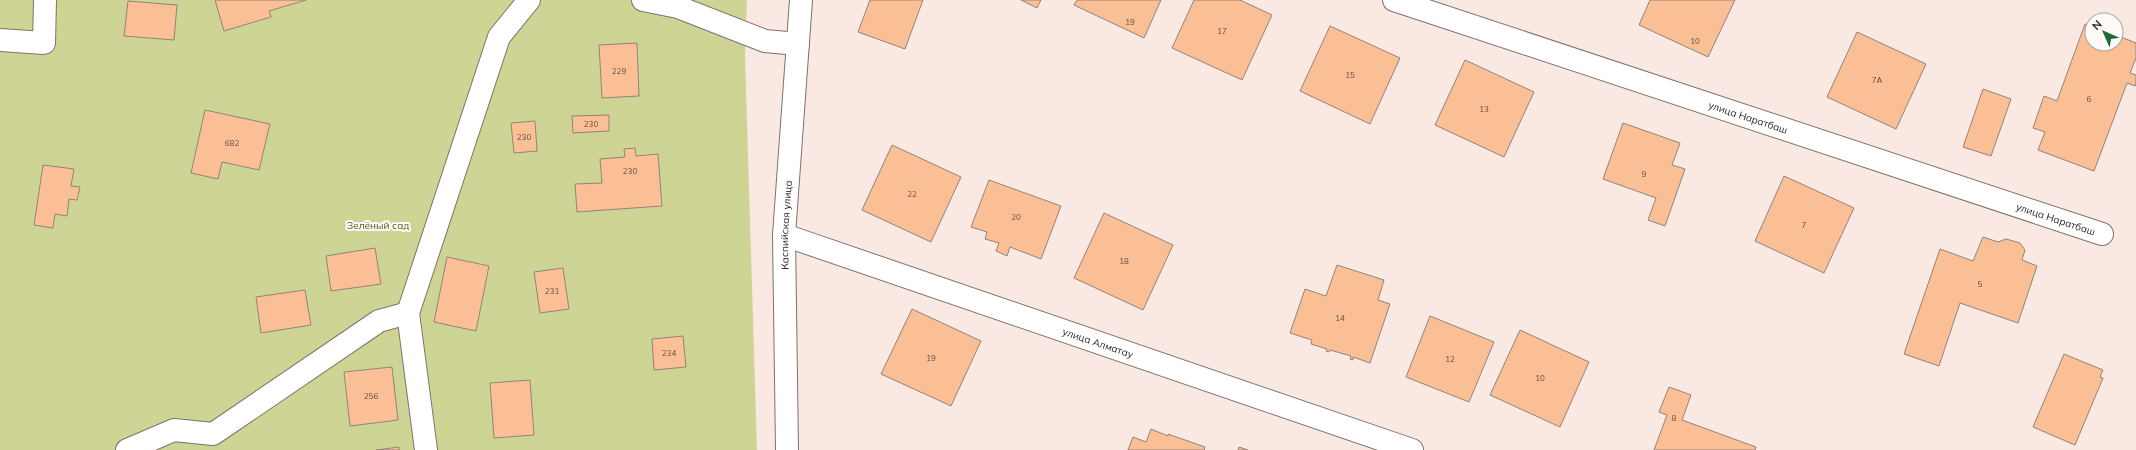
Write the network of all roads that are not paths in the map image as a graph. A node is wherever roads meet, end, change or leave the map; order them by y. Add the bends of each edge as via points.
1 (45, 0) edge
2 (529, 0) edge
3 (643, 0) edge
4 (800, 0) edge
5 (1394, 0) edge
6 (0, 40) edge
7 (798, 44) junction
8 (2102, 234) dead end
9 (784, 235) junction
10 (408, 313) junction
11 (128, 450) edge
12 (426, 450) edge
13 (786, 450) edge
14 (1412, 450) edge

1 - 6 street via 44,43
2 - 10 street via 500,37
3 - 7 street via 678,7 765,41
4 - 7 street, Каспийская улица
5 - 8 street, улица Наратбаш
7 - 9 street, Каспийская улица
9 - 13 street, Каспийская улица
9 - 14 street, улица Алматау
10 - 11 street via 379,321 213,434 174,430
10 - 12 street

